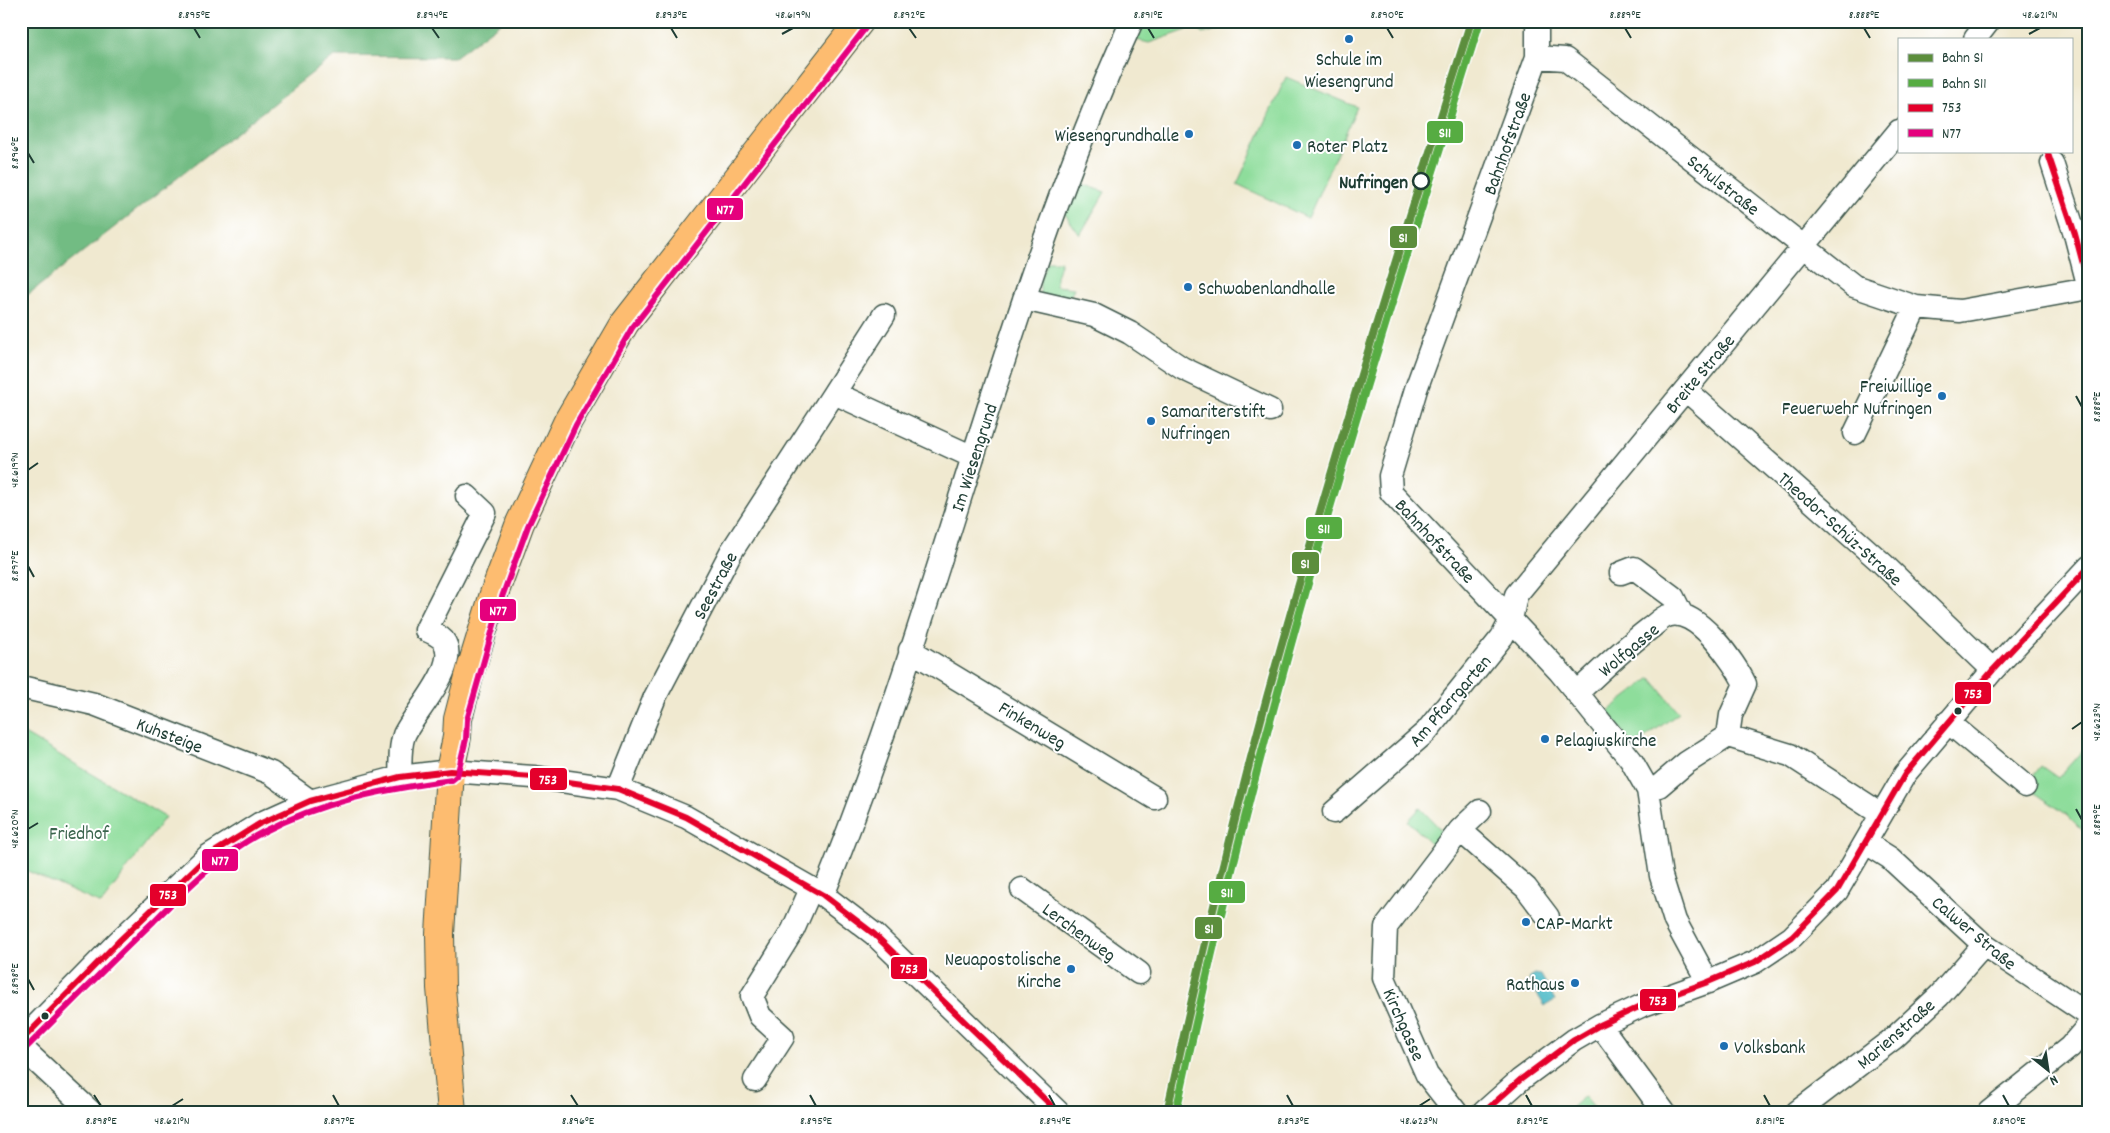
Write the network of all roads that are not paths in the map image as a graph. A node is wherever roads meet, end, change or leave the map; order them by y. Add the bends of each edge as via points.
1 (860, 21) edge
2 (1132, 21) edge
3 (1539, 21) edge
4 (1989, 21) edge
5 (1976, 38) edge
6 (1536, 58) junction
7 (1898, 132) edge
8 (2052, 163) dead end
9 (1804, 247) junction
10 (2089, 288) edge
11 (1024, 299) junction
12 (1916, 307) junction
13 (884, 315) dead end
14 (1686, 390) junction
15 (834, 393) junction
16 (1270, 410) dead end
17 (1855, 433) dead end
18 (973, 457) junction
19 (467, 496) dead end
20 (2089, 567) edge
21 (1621, 573) dead end
22 (1682, 616) junction
23 (1511, 620) junction
24 (910, 650) junction
25 (1993, 670) junction
26 (21, 687) edge
27 (1578, 692) junction
28 (1948, 722) junction
29 (1728, 736) junction
30 (450, 771) junction
31 (400, 778) junction
32 (2025, 786) dead end
33 (618, 789) junction
34 (1648, 790) junction
35 (1155, 798) dead end
36 (310, 801) junction
37 (1480, 811) dead end
38 (1334, 812) dead end
39 (1881, 814) junction
40 (1460, 830) junction
41 (1866, 843) junction
42 (1022, 889) dead end
43 (817, 892) junction
44 (1548, 918) dead end
45 (1984, 945) junction
46 (1139, 974) dead end
47 (1708, 982) junction
48 (2089, 1015) edge
49 (1600, 1025) junction
50 (2089, 1025) edge
51 (21, 1041) edge
52 (21, 1046) edge
53 (755, 1080) dead end
54 (91, 1112) edge
55 (452, 1112) edge
56 (1058, 1112) edge
57 (1456, 1112) edge
58 (1484, 1112) edge
59 (1664, 1112) edge
60 (1797, 1112) edge
61 (1989, 1112) edge

1 - 30 main road via 624,323 568,421 520,523 494,594 458,719
2 - 11 street, Im Wiesengrund via 1085,129
3 - 6 street, Bahnhofstraße
4 - 5 street
6 - 9 street, Schulstraße via 1565,59
6 - 23 street, Bahnhofstraße via 1416,389 1390,476 1391,492
7 - 9 street, Breite Straße
8 - 10 street
9 - 12 street, Schulstraße via 1854,286
9 - 14 street, Breite Straße
10 - 12 street, Schulstraße via 1960,311
11 - 16 street via 1094,315 1130,333 1182,368
11 - 18 street, Im Wiesengrund
12 - 17 street
13 - 15 street, Seestraße
14 - 23 street, Breite Straße via 1516,595
14 - 25 street, Theodor-Schüz-Straße via 1883,564
15 - 18 street
15 - 33 street, Seestraße via 732,552 655,697
18 - 24 street, Im Wiesengrund
19 - 31 street via 485,513 426,630 442,640 447,652 444,672 404,736
20 - 25 street
21 - 22 street, Wolfgasse via 1634,568 1673,597
22 - 27 street, Wolfgasse via 1668,615 1618,653
22 - 29 street, Wolfgasse via 1688,616 1706,631 1737,666 1745,684 1731,715
23 - 27 street, Bahnhofstraße
23 - 38 street, Am Pfarrgarten via 1502,637 1426,732
24 - 35 street, Finkenweg
24 - 43 street, Im Wiesengrund via 861,796
25 - 28 street
26 - 36 street, Kuhsteige via 94,704 272,773
27 - 34 street, Bahnhofstraße via 1630,760
28 - 32 street
28 - 39 street via 1905,774
29 - 34 street via 1686,763 1659,786
29 - 39 street via 1790,756
30 - 31 street
30 - 33 street via 534,777
30 - 55 main road via 440,934 441,988
31 - 36 street
33 - 43 street via 686,817
34 - 47 street, Bahnhofstraße via 1665,891 1675,921
36 - 51 street via 259,824 208,856
37 - 40 street, Kirchgasse
39 - 41 street
40 - 44 street via 1526,888
40 - 57 street, Kirchgasse via 1386,927 1384,978 1427,1075
41 - 45 street, Calwer Straße via 1890,858
41 - 47 street via 1837,892 1792,937 1755,962
42 - 46 street, Lerchenweg
43 - 53 street, Im Wiesengrund via 752,996 760,1016 783,1037
43 - 56 street via 874,934
45 - 48 street, Calwer Straße
45 - 60 street, Marienstraße via 1939,996 1894,1038
47 - 49 street
49 - 58 street via 1520,1080
49 - 59 street
50 - 61 street via 2070,1047
52 - 54 street

